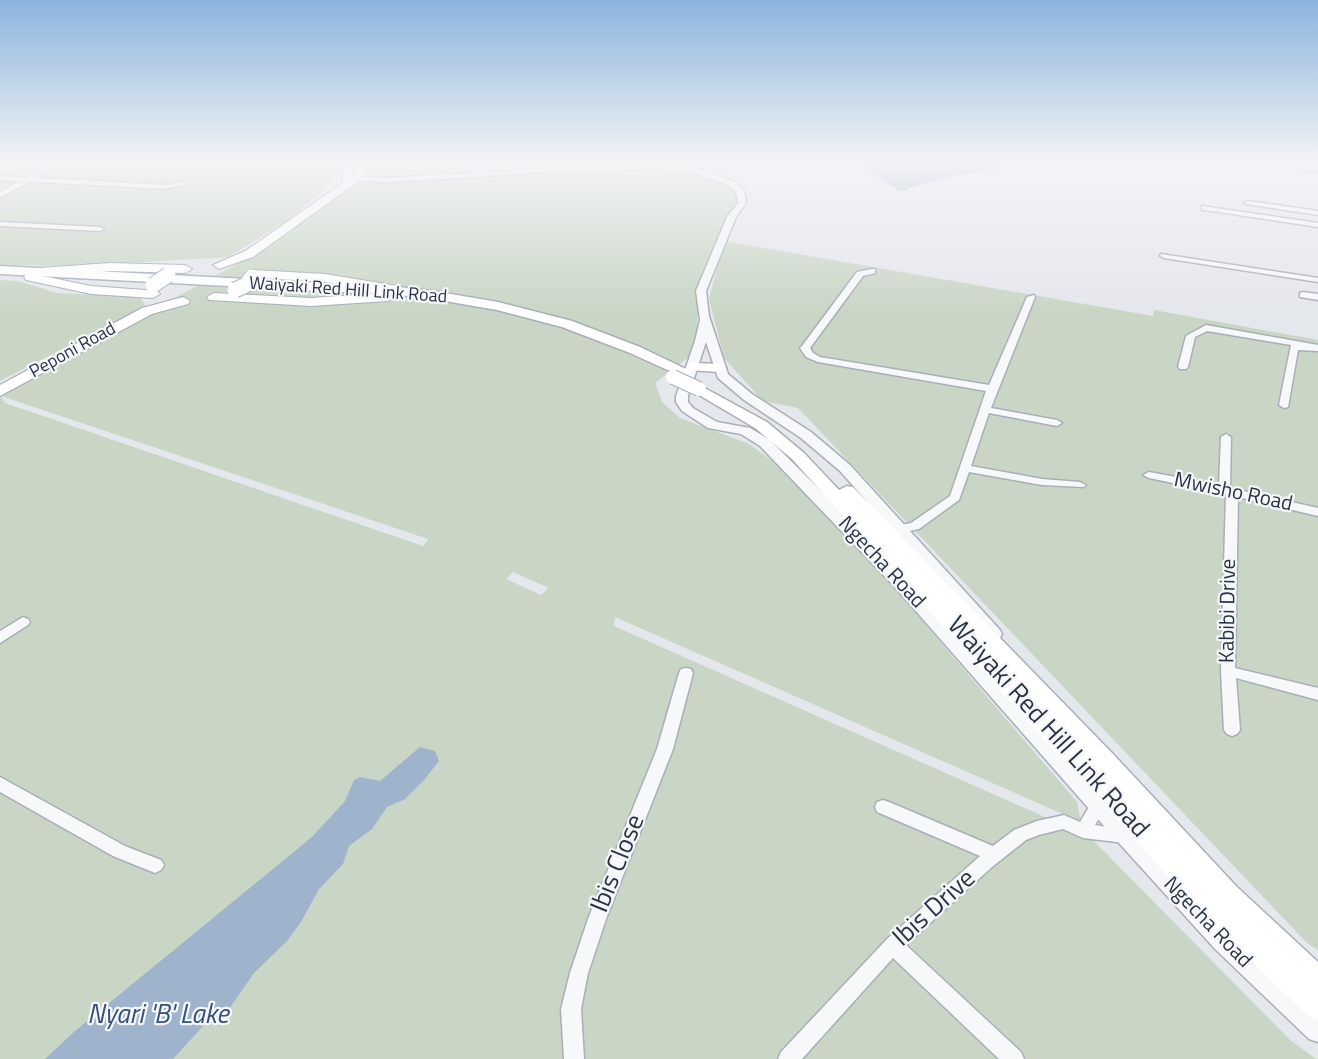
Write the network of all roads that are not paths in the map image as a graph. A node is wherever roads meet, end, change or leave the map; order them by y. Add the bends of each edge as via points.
1 (308, 212) edge
2 (735, 212) edge
3 (1234, 212) edge
4 (0, 224) edge
5 (1318, 225) edge
6 (100, 229) dead end
7 (249, 254) junction
8 (1164, 256) dead end
9 (219, 265) junction
10 (185, 269) junction
11 (0, 270) edge
12 (872, 271) dead end
13 (250, 273) junction
14 (36, 275) junction
15 (0, 276) edge
16 (1318, 280) edge
17 (155, 292) junction
18 (393, 294) junction
19 (1303, 295) dead end
20 (214, 297) junction
21 (1031, 297) dead end
22 (1318, 297) edge
23 (193, 300) junction
24 (147, 311) junction
25 (704, 316) junction
26 (1307, 345) junction
27 (1318, 348) edge
28 (1182, 367) dead end
29 (719, 368) junction
30 (690, 378) junction
31 (992, 389) junction
32 (0, 391) edge
33 (1284, 405) dead end
34 (987, 410) junction
35 (1057, 423) dead end
36 (1226, 438) dead end
37 (788, 440) junction
38 (966, 468) junction
39 (1149, 475) dead end
40 (1080, 485) dead end
41 (1228, 490) junction
42 (1318, 512) edge
43 (900, 529) junction
44 (23, 622) dead end
45 (0, 638) edge
46 (978, 661) junction
47 (1228, 671) junction
48 (686, 673) dead end
49 (1030, 685) junction
50 (1318, 694) edge
51 (1232, 730) dead end
52 (0, 784) edge
53 (1099, 805) junction
54 (883, 807) dead end
55 (1083, 831) junction
56 (1125, 836) junction
57 (995, 855) junction
58 (155, 865) dead end
59 (893, 945) junction
60 (1318, 981) edge
61 (1318, 1006) edge
62 (1318, 1030) edge
63 (574, 1059) edge
64 (788, 1059) edge
65 (1014, 1059) edge

1 - 7 main road
2 - 25 street, Ngecha Road via 704,283
3 - 5 street
4 - 6 street
7 - 9 main road
7 - 13 main road via 244,260
8 - 16 street
9 - 10 main road
9 - 13 main road
10 - 14 main road via 110,267
10 - 17 main road, Peponi Road, bridge via 168,275
11 - 14 main road, Waiyaki Red Hill Link Road
12 - 31 street via 860,274 805,348 809,355
13 - 18 main road via 325,278
13 - 20 main road, bridge via 246,285
14 - 15 main road, Waiyaki Red Hill Link Road
14 - 17 main road via 91,290
14 - 18 main road, Waiyaki Red Hill Link Road
17 - 23 main road
17 - 24 main road, Peponi Road
18 - 20 main road via 320,302
18 - 30 main road, Waiyaki Red Hill Link Road via 541,323
19 - 22 street
20 - 23 main road, Peponi Road
21 - 31 street
23 - 24 main road, Peponi Road
24 - 32 main road, Peponi Road
25 - 29 street, Ngecha Road
25 - 30 street, Ngecha Road
26 - 27 street
26 - 28 street via 1206,328 1191,336
26 - 33 street via 1294,347
29 - 30 main road
29 - 43 street, Ngecha Road via 734,386 830,455
30 - 37 main road, Waiyaki Red Hill Link Road
30 - 46 street, Ngecha Road via 682,396 688,411 713,425 746,431 765,443
31 - 34 street
34 - 35 street
34 - 38 street
36 - 41 street, Kabibi Drive
37 - 46 main road, Waiyaki Red Hill Link Road
37 - 49 main road, Waiyaki Red Hill Link Road via 819,461
38 - 40 street
38 - 43 street via 951,503 915,526
39 - 41 street, Mwisho Road
41 - 42 street, Mwisho Road
41 - 47 street, Kabibi Drive
43 - 49 street, Ngecha Road via 987,625
44 - 45 street
46 - 53 street, Ngecha Road
46 - 61 main road, Waiyaki Red Hill Link Road via 1207,901
47 - 50 street
47 - 51 street, Kabibi Drive
48 - 63 street, Ibis Close via 665,749 579,973 571,1009
49 - 60 main road, Waiyaki Red Hill Link Road via 1228,896
52 - 58 street via 119,850
53 - 55 street
53 - 56 street, Ngecha Road
54 - 57 street
55 - 56 street, Ibis Drive
55 - 57 street, Ibis Drive via 1064,822 1037,828 1020,835
56 - 62 street, Ngecha Road via 1246,965
57 - 59 street, Ibis Drive
59 - 64 street, Ibis Drive
59 - 65 street

